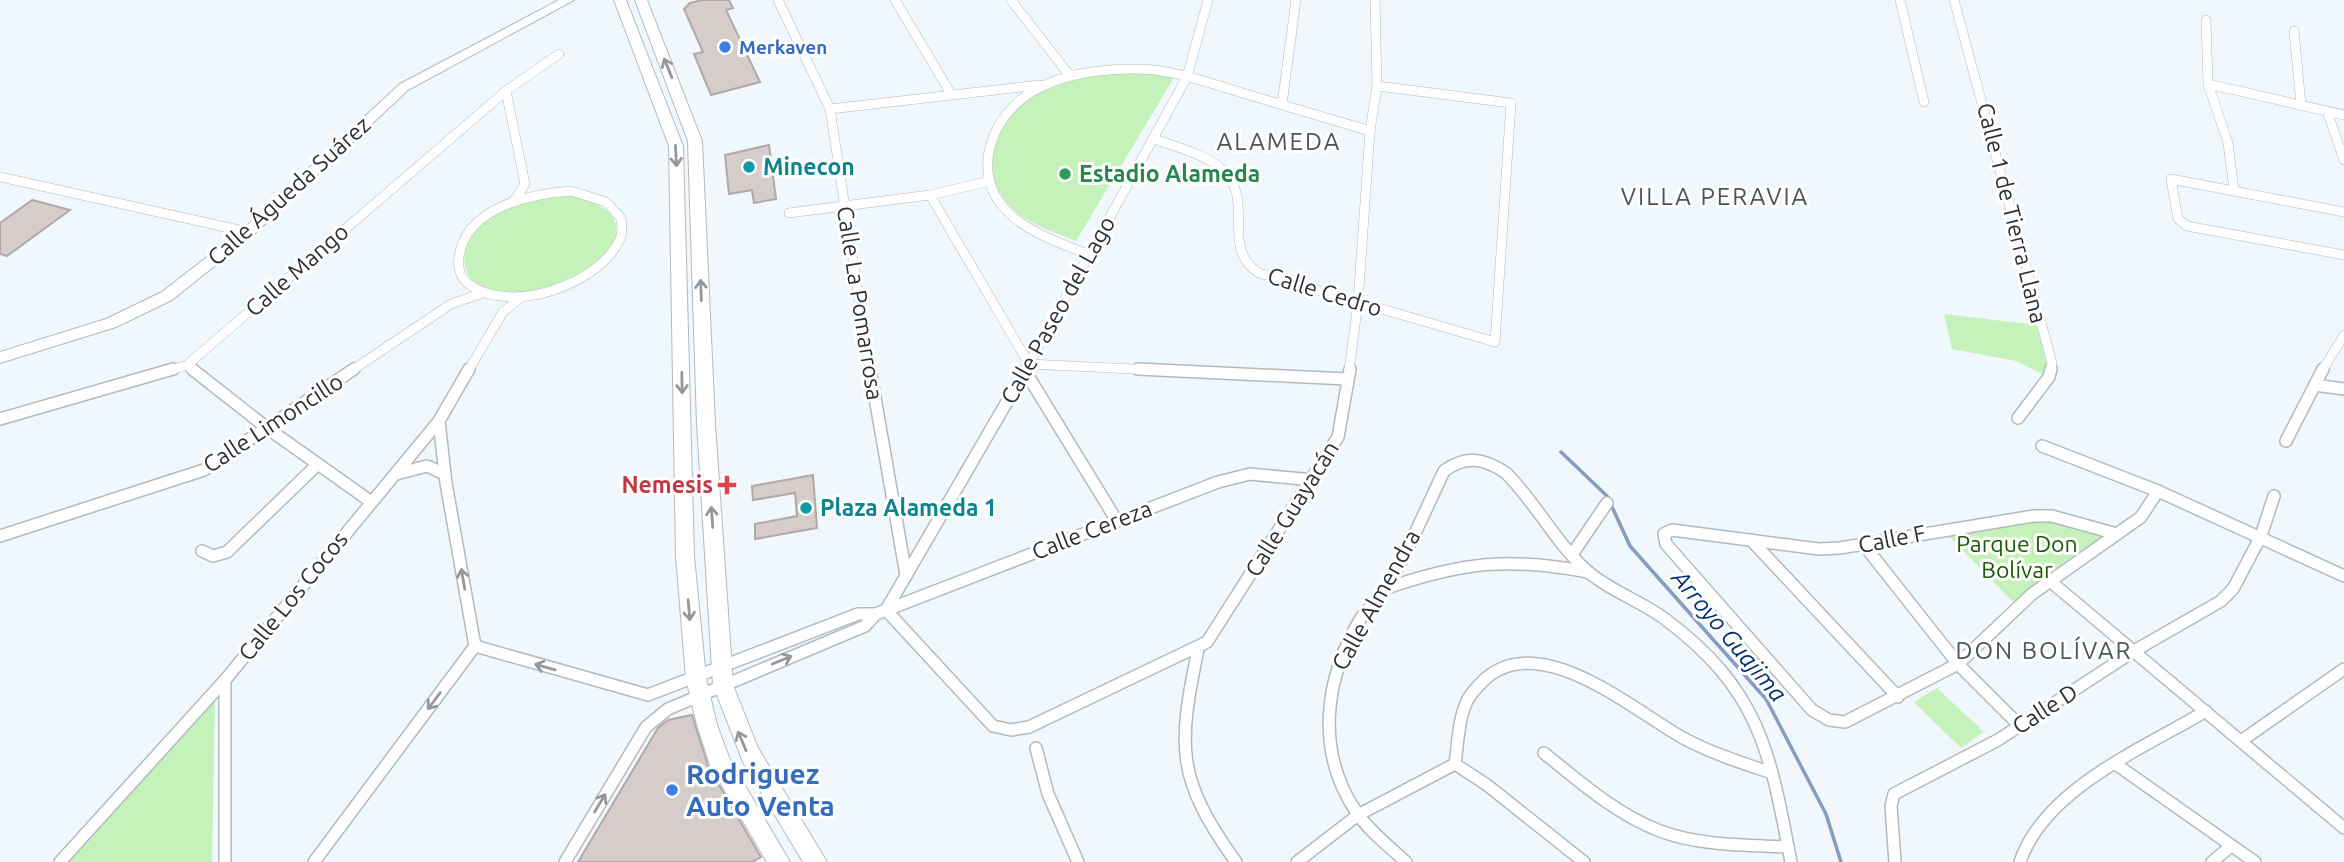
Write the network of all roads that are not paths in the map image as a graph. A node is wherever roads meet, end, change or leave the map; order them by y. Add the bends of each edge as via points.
1 (568, 0) edge
2 (620, 0) edge
3 (641, 0) edge
4 (778, 0) edge
5 (895, 0) edge
6 (1011, 0) edge
7 (1208, 0) edge
8 (1296, 0) edge
9 (1375, 0) edge
10 (1900, 0) edge
11 (1954, 0) edge
12 (2206, 20) dead end
13 (2294, 30) dead end
14 (559, 54) dead end
15 (1070, 76) junction
16 (1187, 76) junction
17 (2208, 84) junction
18 (1046, 85) junction
19 (1377, 86) junction
20 (506, 91) junction
21 (951, 94) junction
22 (1924, 102) dead end
23 (1282, 104) junction
24 (2301, 105) junction
25 (830, 109) junction
26 (2327, 111) junction
27 (2344, 115) edge
28 (1370, 131) junction
29 (1155, 139) junction
30 (2344, 160) edge
31 (0, 177) edge
32 (986, 182) junction
33 (525, 184) junction
34 (2234, 190) junction
35 (548, 192) junction
36 (930, 195) junction
37 (512, 202) junction
38 (845, 204) junction
39 (2344, 212) edge
40 (789, 213) dead end
41 (248, 232) junction
42 (1087, 254) junction
43 (2344, 255) edge
44 (467, 283) junction
45 (483, 293) junction
46 (499, 297) junction
47 (520, 298) junction
48 (1358, 302) junction
49 (451, 304) junction
50 (503, 312) junction
51 (2344, 335) edge
52 (0, 358) edge
53 (187, 365) junction
54 (1027, 367) junction
55 (1347, 379) junction
56 (2315, 385) junction
57 (2344, 389) edge
58 (2018, 418) dead end
59 (0, 419) edge
60 (439, 421) junction
61 (267, 428) junction
62 (2286, 441) dead end
63 (2042, 446) dead end
64 (318, 464) junction
65 (445, 474) junction
66 (393, 476) junction
67 (1312, 480) junction
68 (2158, 491) junction
69 (2274, 496) dead end
70 (370, 501) junction
71 (1607, 503) dead end
72 (1117, 520) junction
73 (2118, 534) junction
74 (0, 536) edge
75 (2261, 536) junction
76 (1751, 540) junction
77 (1864, 545) junction
78 (202, 551) dead end
79 (1573, 553) junction
80 (1588, 572) junction
81 (906, 575) junction
82 (2344, 576) edge
83 (2050, 581) junction
84 (1387, 588) junction
85 (881, 612) junction
86 (475, 646) junction
87 (1198, 649) junction
88 (2134, 651) junction
89 (1958, 664) junction
90 (2344, 669) edge
91 (723, 676) junction
92 (225, 680) junction
93 (698, 686) junction
94 (664, 691) junction
95 (1898, 697) junction
96 (667, 709) junction
97 (2206, 711) junction
98 (2020, 726) junction
99 (2241, 741) junction
100 (1036, 748) dead end
101 (1544, 753) dead end
102 (1455, 764) junction
103 (2117, 765) junction
104 (1772, 773) junction
105 (1359, 815) junction
106 (2344, 828) edge
107 (2231, 846) junction
108 (1788, 847) junction
109 (1399, 860) edge
110 (61, 862) edge
111 (225, 862) edge
112 (314, 862) edge
113 (565, 862) edge
114 (779, 862) edge
115 (816, 862) edge
116 (1078, 862) edge
117 (1236, 862) edge
118 (1297, 862) edge
119 (1584, 862) edge
120 (1791, 862) edge
121 (1895, 862) edge
122 (2020, 862) edge
123 (2212, 862) edge
124 (2255, 862) edge

1 - 41 street, Calle Águeda Suárez via 404,87
2 -> 93 main road via 676,146 685,556
91 -> 3 main road via 706,424 695,141
4 - 25 street, Calle La Pomarrosa
5 - 21 street
6 - 15 street
7 - 16 street, Calle Paseo del Lago
8 - 23 street
9 - 19 street, Calle Guayacán
10 - 22 street
11 - 58 street, Calle 1 de Tierra Llana via 1988,111 2026,278 2052,363 2049,377
12 - 17 street
13 - 24 street
14 - 20 street, Calle Mango
15 - 16 street via 1137,69
15 - 18 street
16 - 23 street
16 - 29 street, Calle Paseo del Lago
17 - 24 street
17 - 34 street via 2228,143
18 - 21 street
18 - 32 street via 1025,98 992,136 985,152
19 - 28 street, Calle Guayacán
19 - 48 street, Calle Cedro via 1511,103 1495,342
20 - 33 street
20 - 53 street, Calle Mango
21 - 25 street
23 - 28 street
24 - 26 street
25 - 38 street, Calle La Pomarrosa
26 - 27 street
26 - 30 street
28 - 48 street, Calle Guayacán
29 - 42 street, Calle Paseo del Lago
29 - 48 street, Calle Cedro via 1209,161 1235,182 1245,264 1263,276
31 - 41 street
32 - 36 street
32 - 42 street via 1023,224
33 - 35 street, Calle Los Cocos
33 - 37 street, Calle Los Cocos
34 - 39 street
34 - 43 street via 2171,179 2179,219 2187,226
35 - 37 street, Calle Los Cocos
35 - 47 street, Calle Los Cocos via 592,195 608,202 619,214 623,228 620,243 593,274 570,286
36 - 38 street
36 - 54 street
37 - 44 street, Calle Los Cocos via 474,226 462,241 458,271
38 - 40 street
38 - 81 street, Calle La Pomarrosa
41 - 52 street, Calle Águeda Suárez via 142,311
42 - 54 street, Calle Paseo del Lago
44 - 45 street, Calle Los Cocos
44 - 49 street, Calle Limoncillo
45 - 46 street, Calle Los Cocos
45 - 49 street, Calle Limoncillo
46 - 47 street, Calle Los Cocos
46 - 50 street
47 - 50 street, Calle Los Cocos
48 - 55 street, Calle Guayacán
49 - 61 street, Calle Limoncillo
50 - 60 street, Calle Los Cocos
51 - 56 street
53 - 59 street, Calle Mango
53 - 61 street
54 - 55 street
54 - 72 street
54 - 81 street, Calle Paseo del Lago
55 - 67 street, Calle Guayacán via 1338,437
56 - 57 street
56 - 62 street
60 - 65 street
60 - 66 street, Calle Los Cocos
61 - 64 street
61 - 74 street, Calle Limoncillo via 181,480
63 - 68 street
64 - 70 street
64 - 78 street via 227,552 213,556
65 - 66 street via 435,467 418,466
86 -> 65 street
66 - 70 street, Calle Los Cocos
67 - 72 street, Calle Cereza via 1250,474 1235,477
67 - 87 street, Calle Guayacán via 1216,630
68 - 73 street via 2141,517
68 - 75 street
69 - 75 street, Calle D
70 - 92 street, Calle Los Cocos
71 - 79 street
72 - 85 street, Calle Cereza
73 - 77 street, Calle F via 2052,516 2034,516
73 - 83 street
75 - 82 street
75 - 88 street, Calle D via 2233,589 2221,601
76 - 77 street, Calle F via 1819,549
76 - 95 street
76 - 95 street, Calle F via 1672,530 1664,534 1666,544 1812,710 1829,720 1845,722
77 - 89 street
79 - 80 street
79 - 84 street, Calle Almendra via 1494,465 1468,458 1444,471
80 - 84 street via 1495,560 1441,570
80 - 104 street via 1646,606 1721,670 1756,720
81 - 85 street, Calle Paseo del Lago
83 - 88 street
83 - 89 street
84 - 105 street, Calle Almendra via 1362,617 1329,694 1332,755 1341,784
85 - 87 street, Calle Guayacán via 993,726 1010,731 1029,727
85 - 91 street, Calle Cereza via 865,626
94 -> 86 street via 648,695
86 -> 112 street
87 - 117 street via 1183,733 1189,783 1211,829
88 - 97 street
88 - 98 street, Calle D
89 - 95 street
89 - 98 street
90 - 99 street
91 - 93 street, Calle Cereza
115 -> 91 main road via 748,754 731,716
92 - 110 street, Calle Los Cocos
92 - 111 street
93 - 94 street
93 - 96 street
93 - 114 main road via 721,765
94 - 96 street
113 -> 96 street via 646,727
97 - 99 street
97 - 103 street
98 - 121 street, Calle D via 1895,794 1891,806
99 - 106 street
100 - 116 street via 1048,794
101 - 108 street via 1623,812 1661,831 1712,843
102 - 104 street via 1466,702 1472,692 1497,670 1541,663 1577,674 1719,755
102 - 105 street
102 - 119 street
103 - 107 street
103 - 122 street via 2039,823
104 - 108 street
105 - 109 street, Calle Almendra
105 - 118 street
107 - 123 street
107 - 124 street
108 - 120 street

